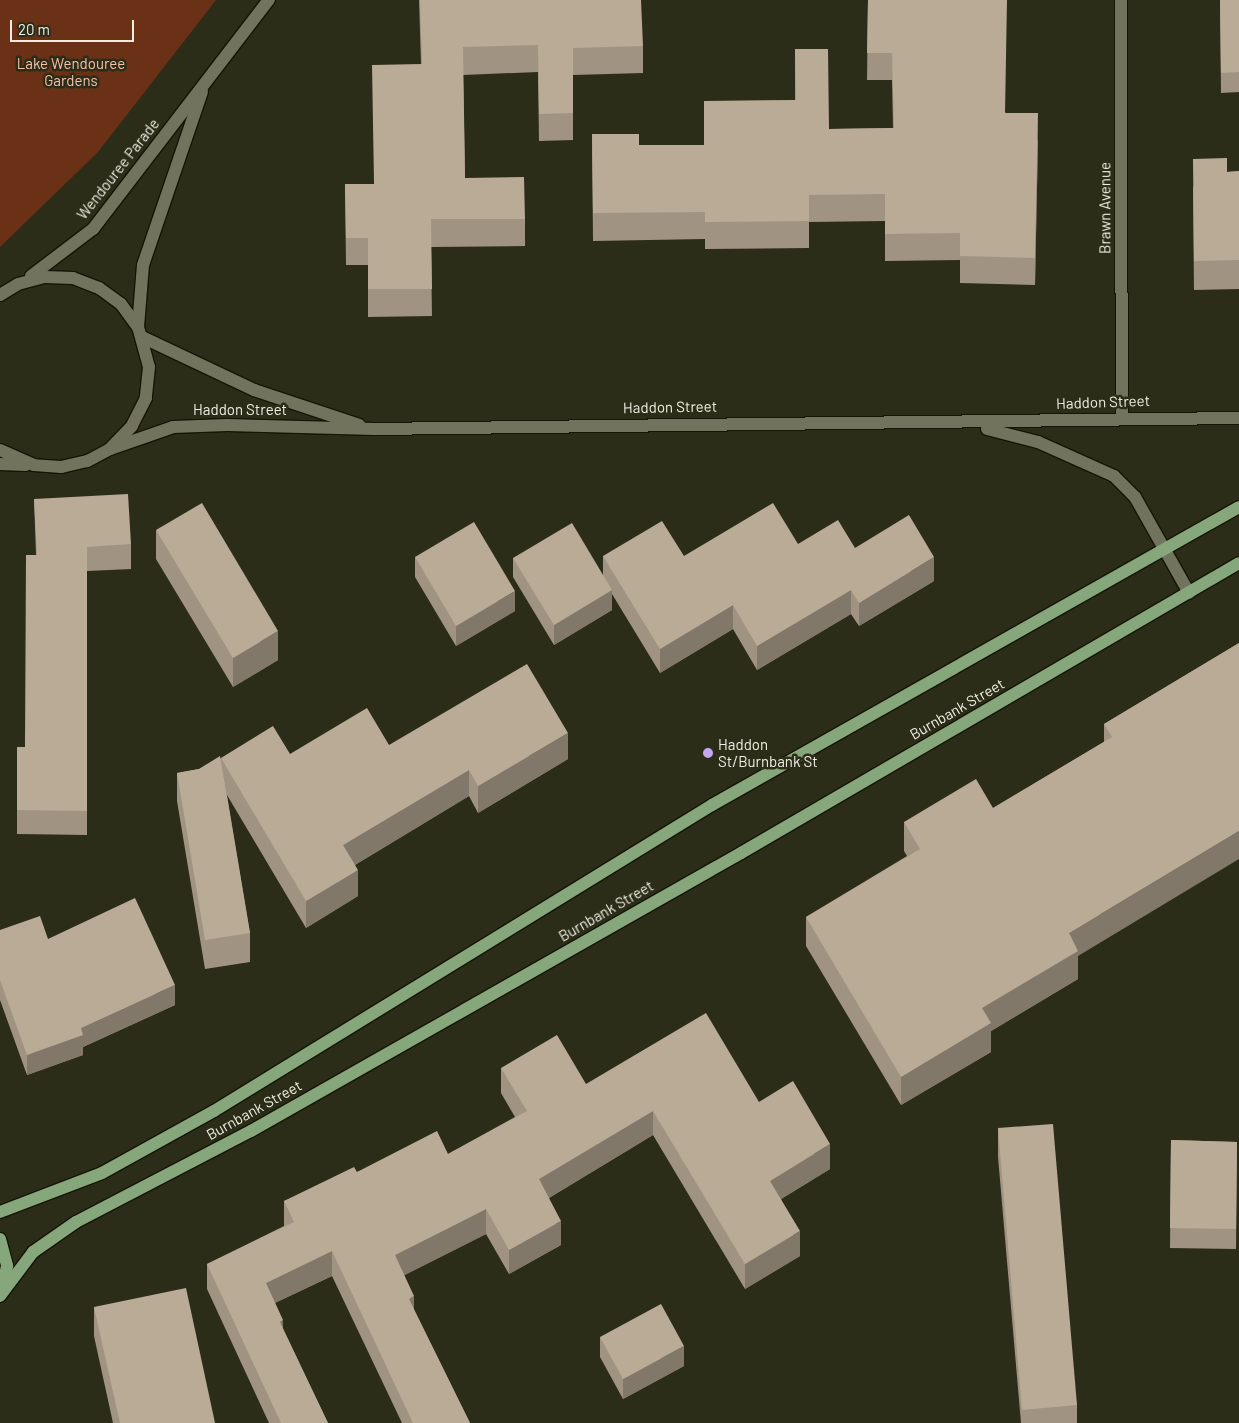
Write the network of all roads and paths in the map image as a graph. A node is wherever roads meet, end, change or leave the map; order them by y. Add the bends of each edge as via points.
1 (269, 0) edge
2 (1121, 0) edge
3 (206, 80) junction
4 (18, 284) junction
5 (0, 295) edge
6 (140, 332) junction
7 (1122, 416) junction
8 (1239, 418) edge
9 (968, 425) junction
10 (374, 429) junction
11 (110, 449) junction
12 (0, 450) edge
13 (0, 464) edge
14 (34, 465) junction
15 (1239, 507) edge
16 (1165, 550) junction
17 (1239, 564) edge
18 (1189, 593) junction
19 (0, 1212) edge
20 (0, 1239) edge
21 (0, 1295) edge

1 - 3 street, Wendouree Parade
2 - 7 street, Brawn Avenue
3 - 4 street, Wendouree Parade via 93,230
3 - 6 street, Wendouree Parade via 143,264
4 - 5 street
4 - 6 street via 45,277 73,278 99,288 121,304
6 - 10 street, Haddon Street via 254,390
6 - 11 street via 149,367 146,398 132,426
7 - 8 street, Haddon Street
7 - 9 street, Haddon Street
9 - 10 street, Haddon Street via 714,422
9 - 16 street, Haddon Street via 1038,442 1114,476 1135,497
10 - 11 street, Haddon Street via 172,427
11 - 14 street via 87,461 60,467
12 - 14 street
13 - 14 street
15 - 16 main road, Burnbank Street
16 - 18 street, Haddon Street
16 - 19 main road, Burnbank Street via 712,805 214,1111 102,1173
17 - 18 main road, Burnbank Street
18 - 21 main road, Burnbank Street via 311,1097 76,1222 33,1252
20 - 21 main road via 7,1266

